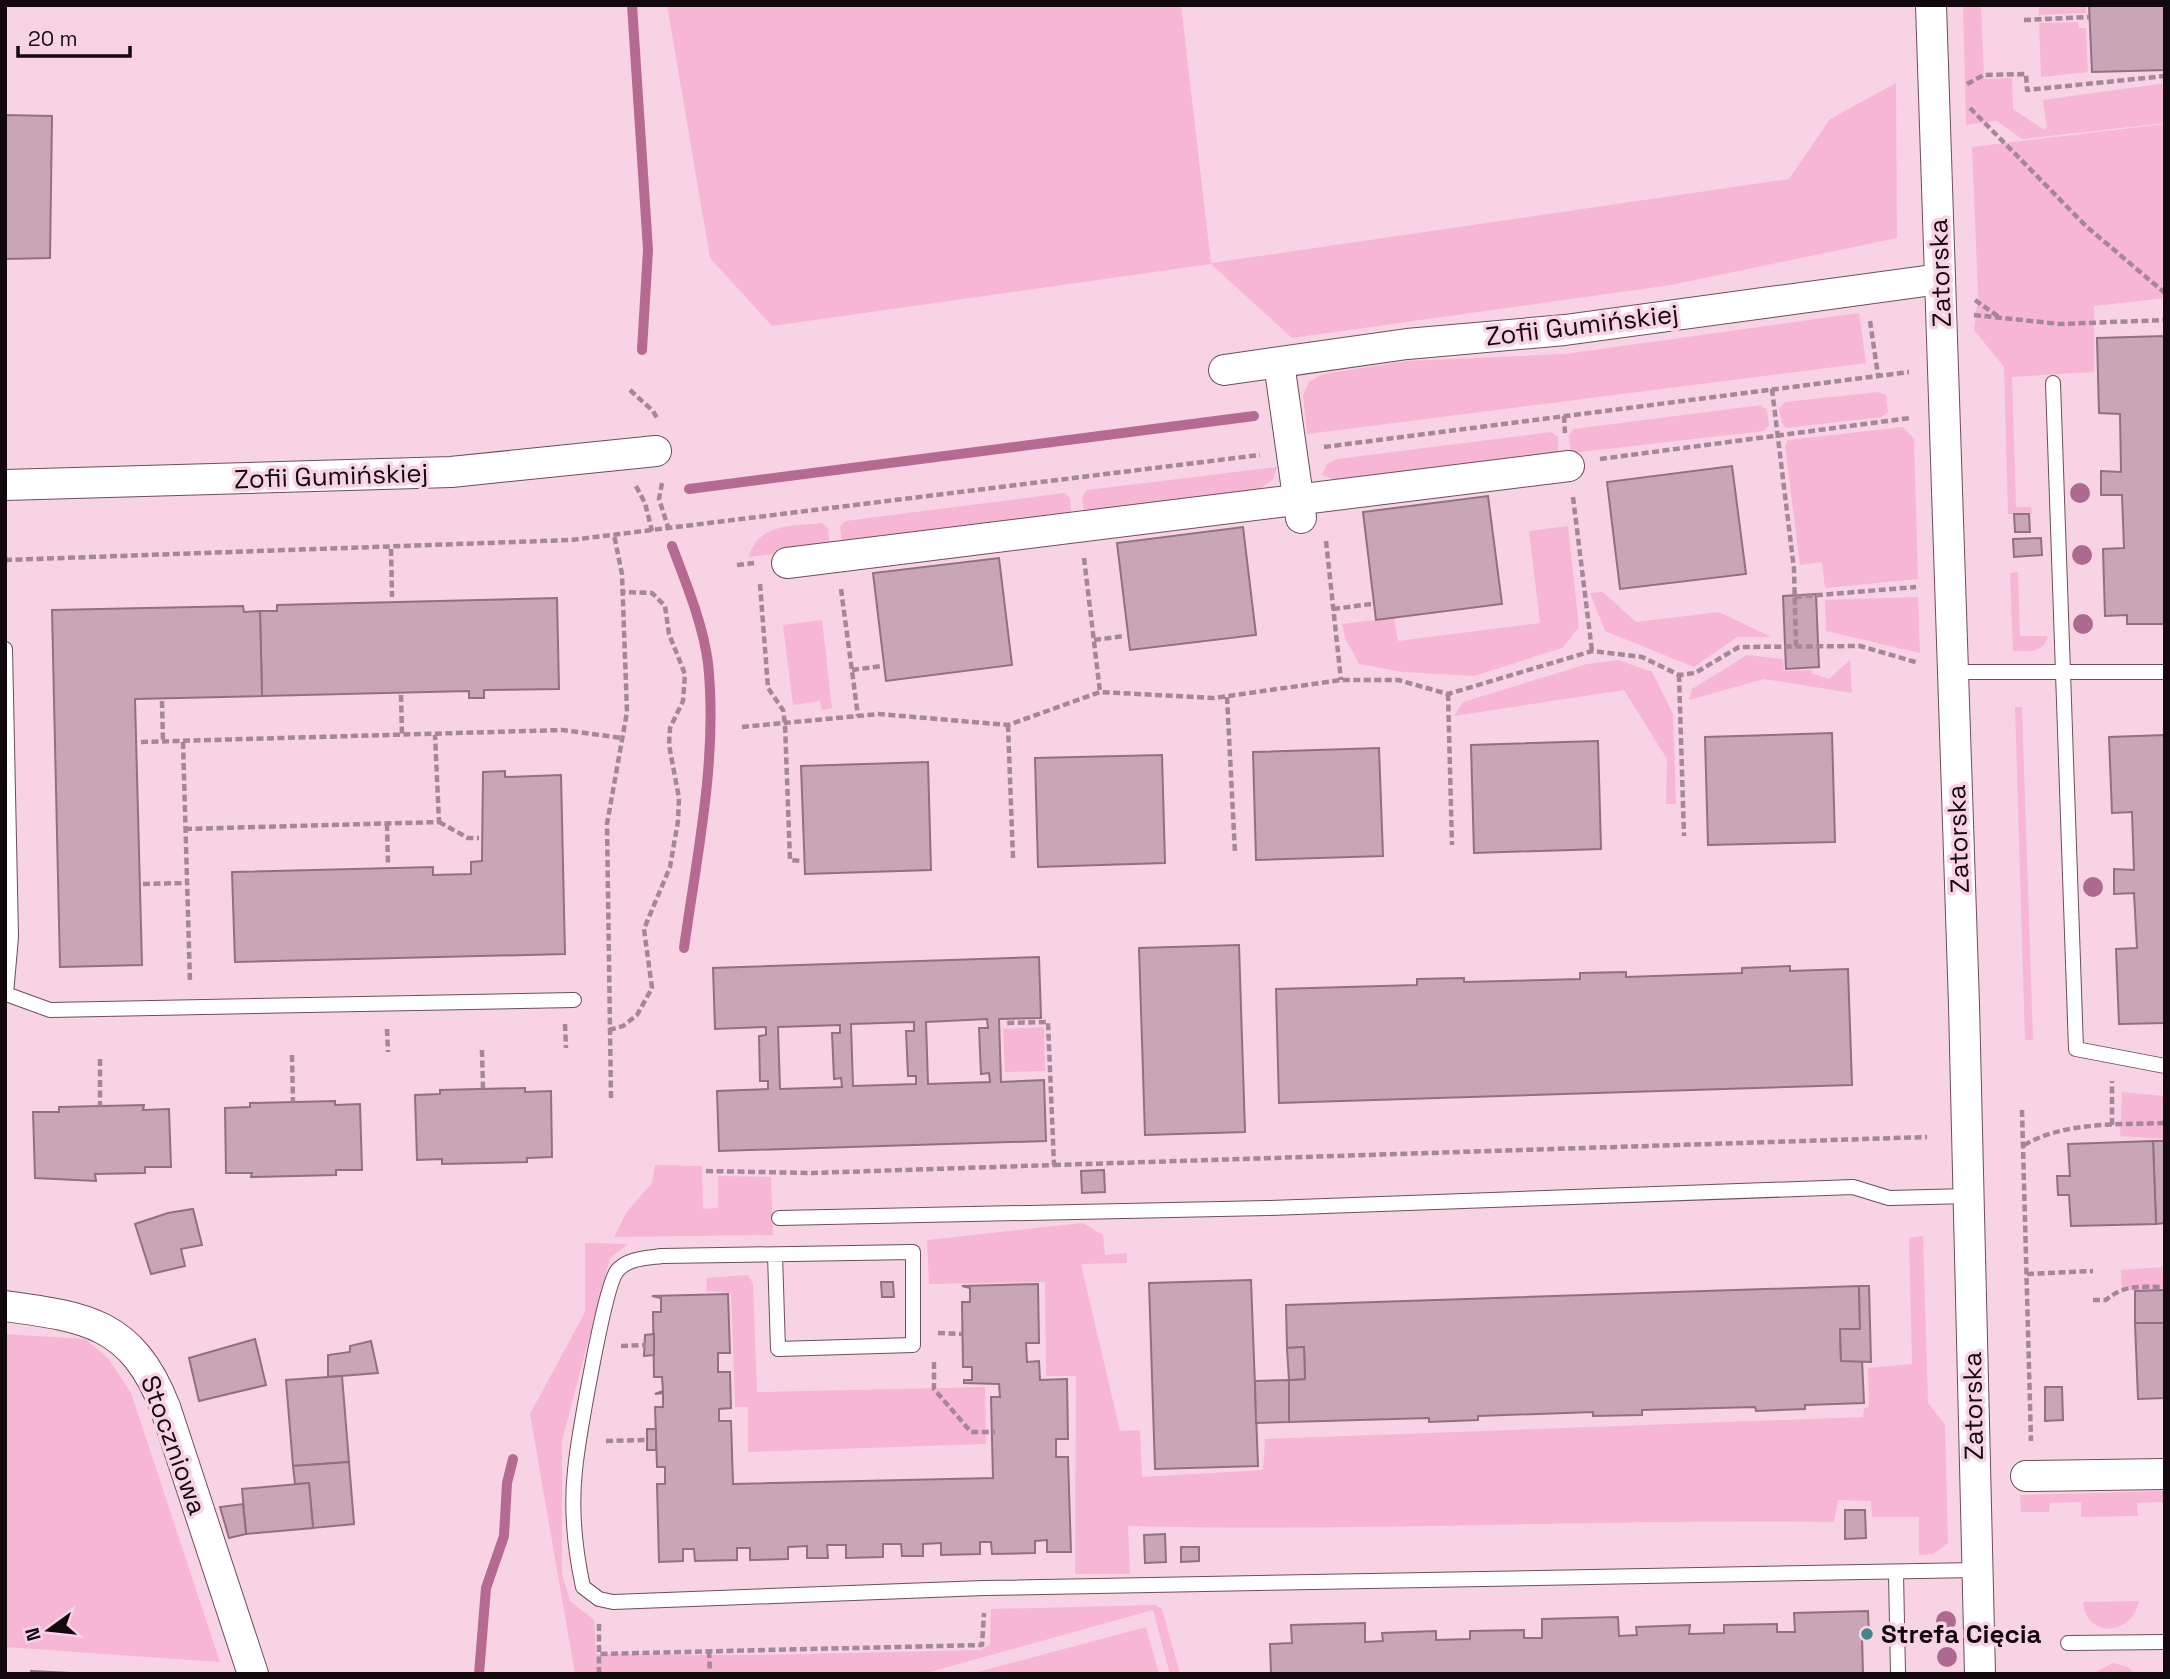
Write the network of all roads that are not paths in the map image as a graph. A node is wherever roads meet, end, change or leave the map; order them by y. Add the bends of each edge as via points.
1 (1931, 5) edge
2 (1940, 279) junction
3 (1279, 363) junction
4 (1224, 370) dead end
5 (2053, 383) dead end
6 (656, 451) dead end
7 (1569, 466) road end
8 (5, 485) edge
9 (1299, 509) junction
10 (773, 563) road end
11 (5, 649) edge
12 (1940, 669) junction
13 (2165, 672) edge
14 (2062, 673) junction
15 (6, 994) edge
16 (574, 1000) dead end
17 (2165, 1066) edge
18 (1969, 1196) junction
19 (779, 1219) dead end
20 (775, 1255) junction
21 (5, 1306) edge
22 (2029, 1462) road end
23 (2165, 1475) edge
24 (1976, 1570) junction
25 (1896, 1573) junction
26 (2165, 1642) edge
27 (2068, 1643) dead end
28 (253, 1674) edge
29 (1898, 1674) edge
30 (1980, 1674) edge

1 - 2 street, Zatorska
2 - 3 street, Zofii Gumińskiej
2 - 12 street, Zatorska
3 - 4 street, Zofii Gumińskiej
3 - 9 street
5 - 14 lane
6 - 8 street, Zofii Gumińskiej via 451,472
7 - 9 street
9 - 10 street
11 - 15 lane via 11,937
12 - 14 lane
12 - 18 street, Zatorska
13 - 14 lane
14 - 17 lane via 2076,1049
15 - 16 lane via 50,1010
18 - 19 lane via 1889,1198 1853,1187 1268,1208
18 - 24 street, Zatorska
20 - 20 lane via 912,1252 914,1345 778,1349
20 - 25 lane via 662,1256 630,1262 618,1270 610,1287 575,1470 576,1559 583,1587 599,1599
21 - 28 street, Stoczniowa via 74,1316 124,1340 139,1357 165,1407
22 - 23 street
24 - 25 lane
24 - 30 street, Zatorska
25 - 29 lane
26 - 27 lane

